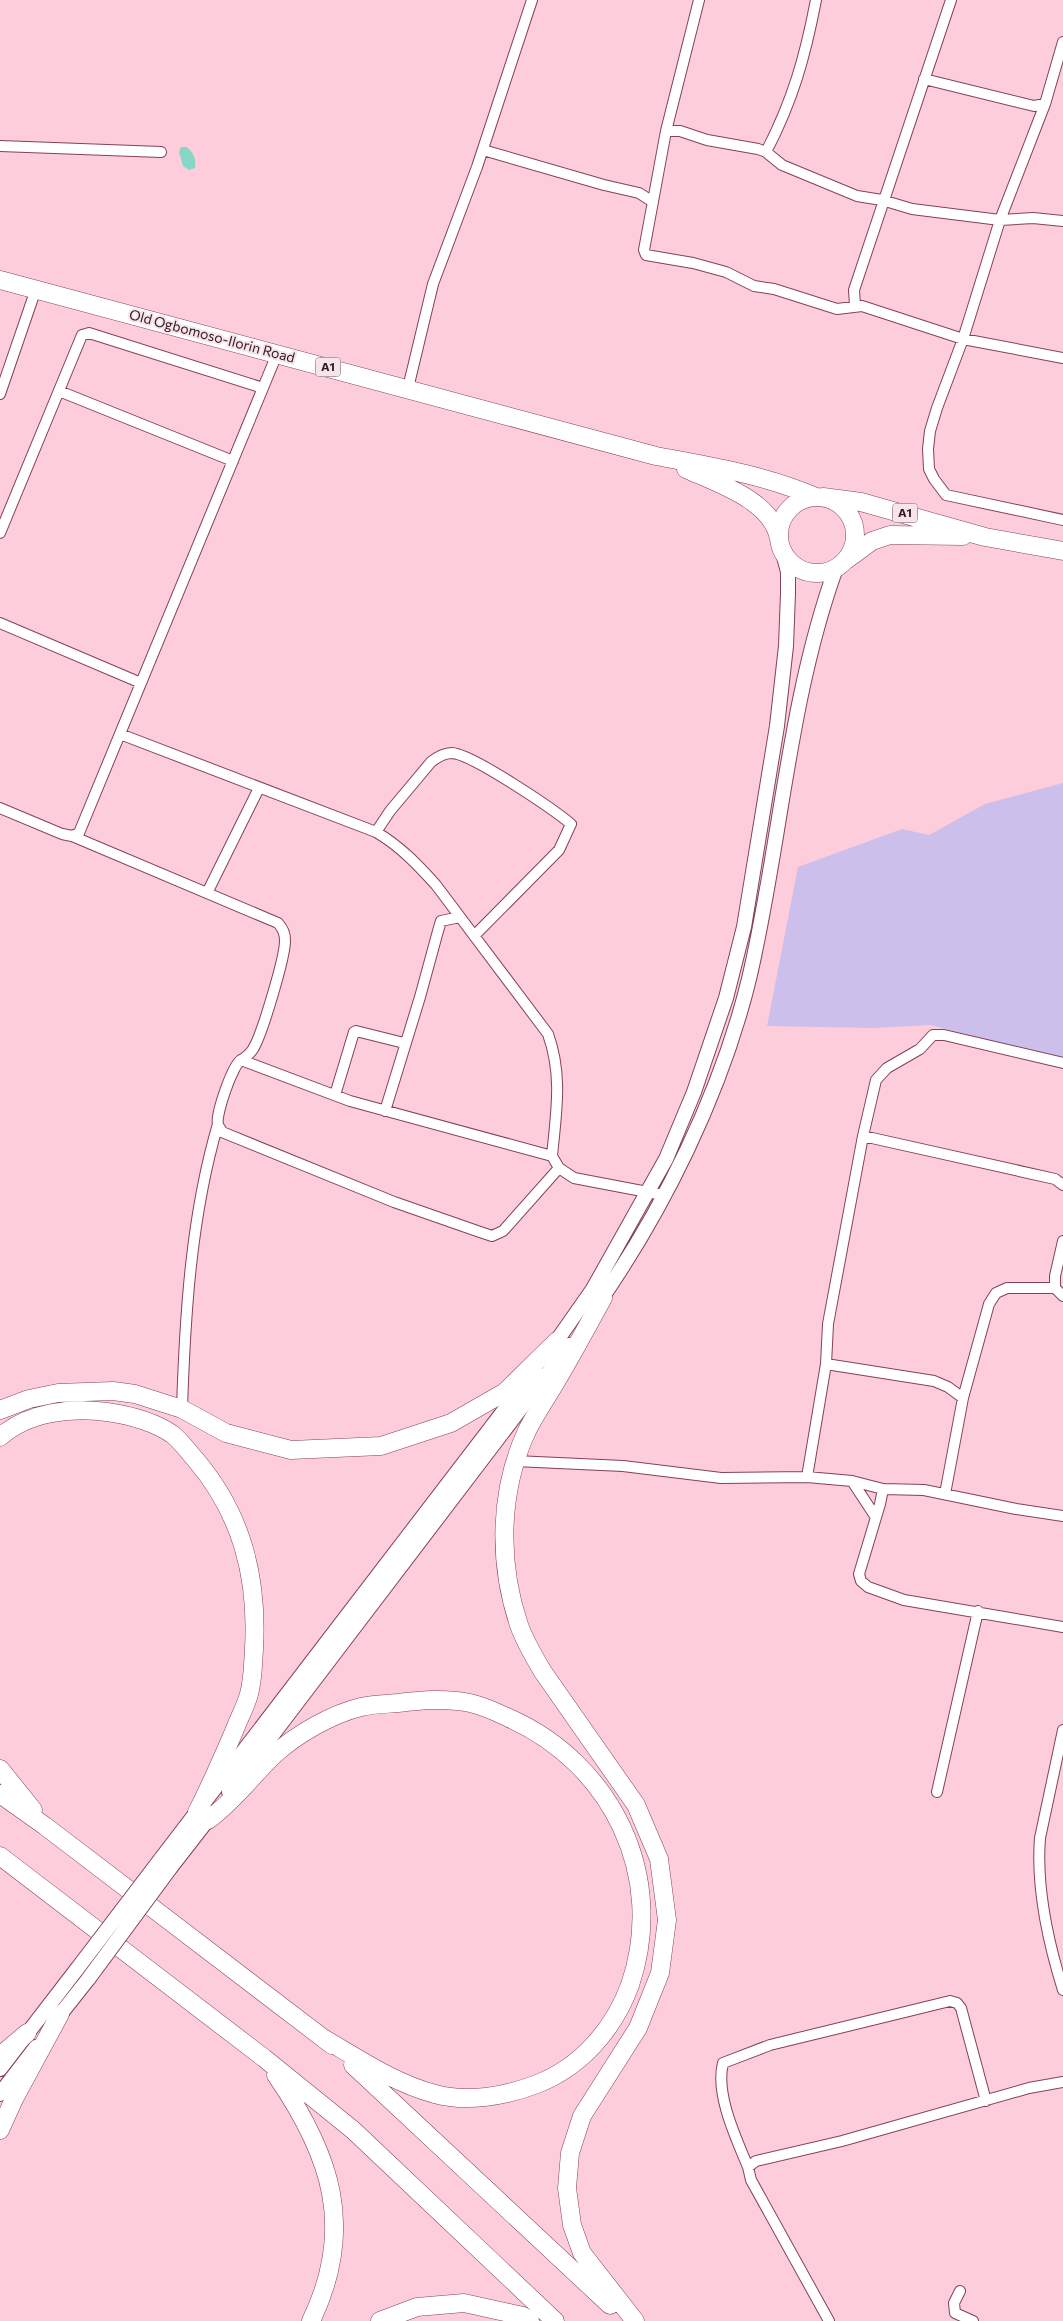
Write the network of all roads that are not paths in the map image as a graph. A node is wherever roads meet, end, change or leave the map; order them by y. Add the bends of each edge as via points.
1 (532, 0) edge
2 (699, 0) edge
3 (816, 0) edge
4 (951, 0) edge
5 (1063, 42) edge
6 (924, 79) junction
7 (1045, 104) junction
8 (1034, 106) junction
9 (1038, 121) junction
10 (666, 131) junction
11 (0, 146) edge
12 (482, 150) junction
13 (161, 152) dead end
14 (766, 152) junction
15 (882, 200) junction
16 (653, 202) junction
17 (1000, 220) junction
18 (1063, 221) edge
19 (0, 280) edge
20 (36, 289) junction
21 (856, 306) junction
22 (963, 339) junction
23 (277, 354) junction
24 (1063, 358) edge
25 (263, 388) junction
26 (408, 388) junction
27 (60, 391) junction
28 (0, 394) edge
29 (656, 456) junction
30 (232, 461) junction
31 (819, 497) junction
32 (1063, 520) edge
33 (0, 533) edge
34 (985, 537) junction
35 (781, 545) junction
36 (1063, 551) edge
37 (841, 564) junction
38 (0, 623) edge
39 (141, 683) junction
40 (120, 734) junction
41 (259, 788) junction
42 (0, 808) edge
43 (376, 832) junction
44 (72, 836) junction
45 (749, 885) junction
46 (766, 889) junction
47 (207, 893) junction
48 (460, 917) junction
49 (474, 936) junction
50 (726, 998) junction
51 (742, 1003) junction
52 (404, 1043) junction
53 (241, 1060) junction
54 (1063, 1063) edge
55 (335, 1095) junction
56 (385, 1111) junction
57 (218, 1124) junction
58 (863, 1136) junction
59 (552, 1156) junction
60 (559, 1168) junction
61 (1063, 1185) edge
62 (649, 1193) junction
63 (663, 1195) junction
64 (1063, 1241) edge
65 (1055, 1288) junction
66 (1063, 1296) edge
67 (603, 1298) junction
68 (557, 1341) junction
69 (826, 1364) junction
70 (963, 1398) junction
71 (182, 1409) junction
72 (0, 1410) edge
73 (0, 1437) edge
74 (515, 1461) junction
75 (807, 1477) junction
76 (852, 1481) junction
77 (883, 1489) junction
78 (946, 1494) junction
79 (876, 1516) junction
80 (1063, 1516) edge
81 (978, 1611) junction
82 (1063, 1627) edge
83 (1063, 1737) edge
84 (0, 1769) edge
85 (937, 1792) dead end
86 (0, 1794) edge
87 (202, 1816) junction
88 (45, 1826) junction
89 (0, 1856) edge
90 (0, 1863) edge
91 (165, 1864) junction
92 (20, 1871) junction
93 (1062, 1983) edge
94 (60, 2014) junction
95 (27, 2034) junction
96 (323, 2038) junction
97 (0, 2056) edge
98 (264, 2058) junction
99 (0, 2070) edge
100 (1063, 2082) edge
101 (0, 2094) edge
102 (986, 2101) junction
103 (0, 2130) edge
104 (748, 2167) junction
105 (960, 2291) dead end
106 (311, 2321) edge
107 (380, 2321) edge
108 (530, 2321) edge
109 (555, 2321) edge
110 (626, 2321) edge
111 (635, 2321) edge
112 (829, 2321) edge
113 (972, 2321) edge

1 - 12 street
2 - 10 street
3 - 14 street via 805,55 781,124
4 - 6 street
5 - 7 street
6 - 8 street
6 - 15 street
7 - 8 street
7 - 9 street
8 - 9 street
9 - 17 street
10 - 14 street via 680,131
10 - 16 street
11 - 13 street
12 - 16 street via 639,193
12 - 26 street via 433,284
14 - 15 street via 782,165 857,196
15 - 17 street via 912,209
15 - 21 street via 854,290
16 - 21 street via 644,250 646,254 726,272 754,286 837,309
17 - 18 street via 1032,218
17 - 22 street
19 - 20 highway, Old Ogbomoso-Ilorin Road / A1
20 - 23 highway, Old Ogbomoso-Ilorin Road / A1
20 - 28 street
21 - 22 street
22 - 24 street
22 - 32 street via 930,431 929,469 934,479 946,494
23 - 25 street
23 - 26 highway, Old Ogbomoso-Ilorin Road / A1
25 - 27 street via 89,333 78,341
25 - 30 street
26 - 29 highway, Old Ogbomoso-Ilorin Road / A1
27 - 30 street
27 - 33 street
29 - 31 highway, A1 via 752,475
29 - 35 highway, A1 via 732,489 752,502 770,516 778,530
30 - 39 street
31 - 34 highway, A1 via 889,509
31 - 35 highway via 796,503 788,510 780,530
31 - 37 highway via 836,502 853,522 853,548
34 - 36 highway, A1
34 - 37 highway, A1 via 890,535 872,541
35 - 37 highway via 789,560 811,572 824,572
35 - 45 street via 788,572 786,646 777,726
37 - 46 street via 824,602 809,655
38 - 39 street
39 - 40 street
40 - 41 street
40 - 44 street via 78,833
41 - 43 street
41 - 47 street
42 - 44 street
43 - 48 street via 415,862
43 - 49 street via 431,762 451,753 482,765 571,824 559,850
44 - 47 street
45 - 46 street
45 - 50 street via 744,927
46 - 51 street
47 - 53 street via 278,924 285,933 286,943 258,1040 252,1052
48 - 49 street
48 - 52 street via 441,921
49 - 59 street via 535,1015 548,1034 555,1053 559,1079
50 - 51 street
50 - 62 street via 694,1092
51 - 63 street via 715,1083
52 - 55 street via 354,1032
52 - 56 street
53 - 55 street
53 - 57 street via 233,1068
54 - 58 street via 933,1035 920,1048 887,1068 876,1080
55 - 56 street
56 - 59 street
57 - 60 street via 222,1132 385,1198 492,1236 502,1231
57 - 71 street via 197,1216
58 - 61 street via 1055,1179
58 - 69 street via 828,1324
59 - 60 street
60 - 62 street via 574,1178
62 - 63 street
62 - 68 street via 593,1290
63 - 67 street via 643,1235
64 - 65 street
65 - 66 street
65 - 70 street via 1007,1288 996,1293 989,1304
67 - 74 highway via 527,1432
67 - 87 street via 567,1349
68 - 71 highway via 505,1392 451,1423 381,1446 291,1450 226,1433
68 - 87 street
69 - 70 street via 934,1381
69 - 75 street
70 - 78 street
71 - 72 highway via 135,1394 86,1391 28,1399
73 - 87 highway via 35,1417 64,1411 121,1414 172,1434 205,1470 232,1512 249,1563 255,1624 250,1685
74 - 75 street via 623,1466 721,1478
74 - 111 highway via 507,1490 504,1534 507,1577 519,1625 542,1672 636,1805 659,1860 666,1920 660,1973 638,2028 582,2116 570,2153 567,2188 572,2225 582,2253
75 - 76 street
76 - 77 street
76 - 79 street
77 - 78 street
77 - 79 street
78 - 80 street via 1016,1510
79 - 81 street via 858,1574 861,1581 881,1593 904,1600
81 - 82 street
81 - 85 street
83 - 93 street via 1038,1855 1043,1903
84 - 88 highway
86 - 88 highway
87 - 91 street
87 - 96 highway via 228,1805 278,1752 332,1718 362,1706 442,1698 471,1703 526,1725 555,1744 582,1768 610,1803 625,1833 639,1879 642,1930 635,1970 622,2007 597,2044 554,2077 514,2092 472,2098 438,2095 402,2083
88 - 96 highway
89 - 92 highway
90 - 92 highway
91 - 94 street, bridge via 89,1978
91 - 95 street, bridge
92 - 98 highway
94 - 101 street
94 - 103 highway
95 - 97 highway
95 - 99 street
96 - 110 highway via 389,2096
98 - 106 highway via 300,2110 318,2148 333,2201 333,2260
98 - 109 highway via 353,2130
100 - 102 street
102 - 104 street via 756,2162
102 - 104 street via 961,2008 950,2000 770,2045 723,2063 720,2073 731,2125
104 - 112 street via 751,2180
105 - 113 street via 954,2303 955,2313
107 - 108 highway via 417,2307 464,2303 522,2316

